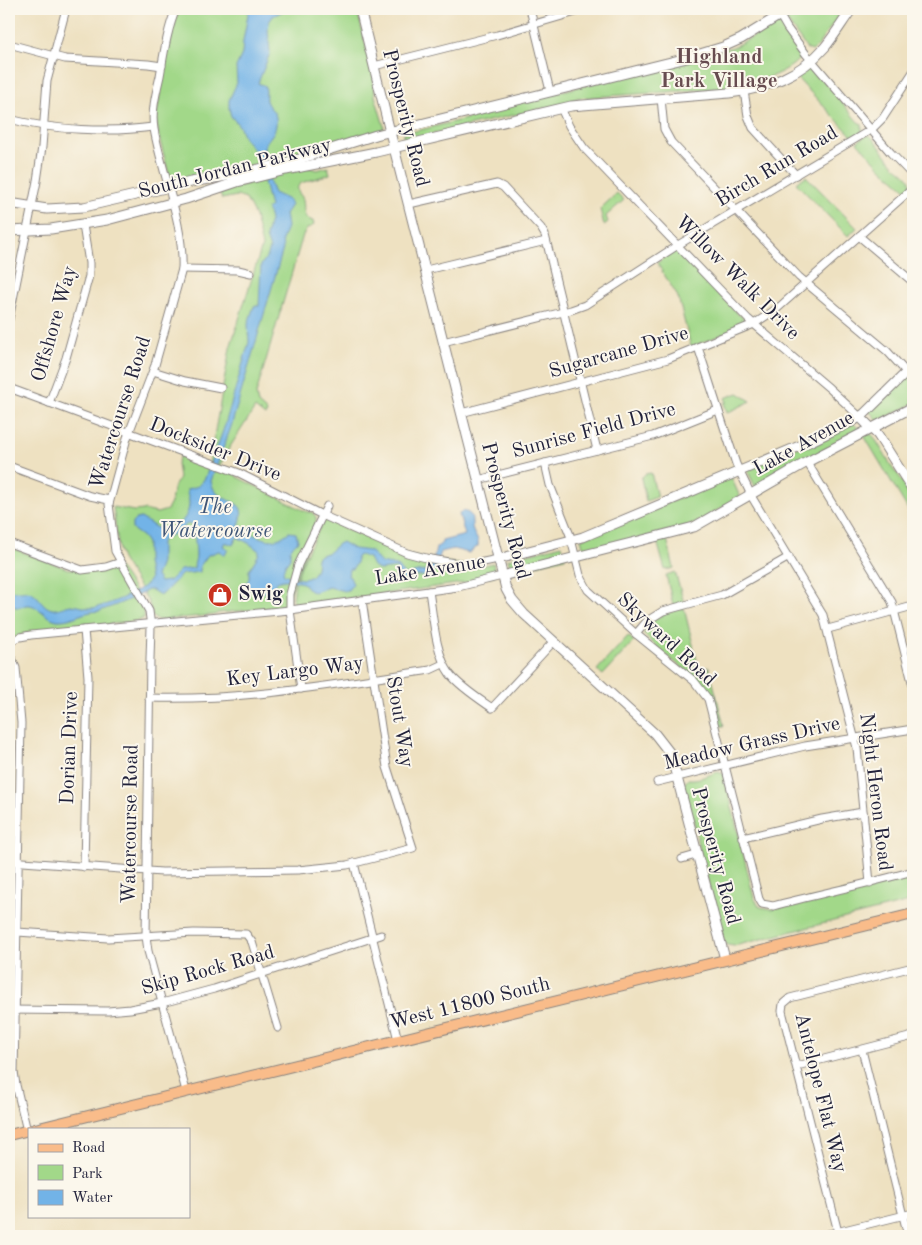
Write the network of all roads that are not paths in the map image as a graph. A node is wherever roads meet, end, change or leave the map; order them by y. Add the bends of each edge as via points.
1 (66, 9) edge
2 (176, 9) edge
3 (360, 9) edge
4 (530, 9) edge
5 (586, 9) edge
6 (790, 9) edge
7 (852, 9) edge
8 (778, 12) edge
9 (534, 24) junction
10 (9, 44) edge
11 (54, 56) junction
12 (812, 60) junction
13 (162, 66) junction
14 (374, 66) junction
15 (913, 72) edge
16 (550, 91) junction
17 (744, 91) junction
18 (661, 98) junction
19 (561, 108) junction
20 (9, 119) edge
21 (43, 126) junction
22 (154, 127) junction
23 (872, 130) junction
24 (390, 132) junction
25 (395, 148) junction
26 (285, 166) junction
27 (796, 174) junction
28 (246, 176) junction
29 (913, 176) edge
30 (169, 187) junction
31 (913, 188) edge
32 (9, 203) edge
33 (173, 203) junction
34 (409, 204) junction
35 (32, 208) junction
36 (736, 211) junction
37 (83, 225) junction
38 (9, 231) edge
39 (27, 231) junction
40 (859, 236) junction
41 (546, 240) junction
42 (678, 245) junction
43 (182, 269) junction
44 (426, 270) junction
45 (251, 273) dead end
46 (913, 282) edge
47 (806, 283) junction
48 (563, 312) junction
49 (9, 319) edge
50 (754, 324) junction
51 (443, 342) junction
52 (698, 347) junction
53 (910, 369) edge
54 (153, 371) junction
55 (581, 383) junction
56 (9, 388) edge
57 (221, 388) dead end
58 (49, 403) junction
59 (913, 407) edge
60 (718, 410) junction
61 (461, 413) junction
62 (860, 417) junction
63 (872, 427) junction
64 (129, 432) junction
65 (598, 450) junction
66 (807, 462) junction
67 (544, 463) junction
68 (9, 466) edge
69 (740, 472) junction
70 (478, 480) junction
71 (912, 484) edge
72 (750, 494) junction
73 (110, 500) junction
74 (327, 506) dead end
75 (322, 515) junction
76 (571, 540) junction
77 (9, 544) edge
78 (788, 557) junction
79 (575, 558) junction
80 (498, 559) junction
81 (121, 562) junction
82 (502, 576) junction
83 (429, 591) junction
84 (362, 600) junction
85 (913, 606) edge
86 (290, 610) junction
87 (895, 611) junction
88 (150, 624) junction
89 (828, 629) junction
90 (84, 630) junction
91 (636, 634) junction
92 (554, 641) junction
93 (9, 642) edge
94 (9, 651) edge
95 (443, 664) junction
96 (375, 679) junction
97 (913, 686) edge
98 (301, 689) junction
99 (149, 698) junction
100 (913, 728) edge
101 (855, 738) junction
102 (725, 766) junction
103 (677, 777) junction
104 (657, 782) dead end
105 (862, 812) junction
106 (743, 838) junction
107 (696, 856) junction
108 (682, 859) dead end
109 (9, 861) edge
110 (19, 862) junction
111 (354, 863) junction
112 (84, 867) junction
113 (147, 871) junction
114 (913, 871) edge
115 (870, 883) junction
116 (913, 914) edge
117 (17, 932) junction
118 (381, 935) dead end
119 (146, 936) junction
120 (372, 937) junction
121 (725, 960) junction
122 (913, 967) edge
123 (263, 973) junction
124 (162, 1003) junction
125 (12, 1010) edge
126 (278, 1028) dead end
127 (913, 1036) edge
128 (398, 1040) junction
129 (862, 1050) junction
130 (797, 1066) junction
131 (186, 1092) junction
132 (29, 1128) edge
133 (38, 1128) edge
134 (28, 1130) edge
135 (9, 1135) edge
136 (913, 1213) edge
137 (903, 1215) junction
138 (839, 1234) edge
139 (820, 1236) edge
140 (908, 1236) edge

1 - 11 street
2 - 13 street, Watercourse Road
3 - 14 street, Prosperity Road
4 - 9 street
5 - 9 street
6 - 8 street, South Jordan Parkway
7 - 12 street, South Jordan Parkway
8 - 12 street
8 - 16 street, South Jordan Parkway via 723,47
9 - 14 street
9 - 16 street
10 - 11 street
11 - 13 street
11 - 21 street via 46,88
12 - 17 street, South Jordan Parkway via 786,77
12 - 23 street
13 - 22 street, Watercourse Road
14 - 24 street, Prosperity Road
15 - 23 street, Birch Run Road
16 - 24 street, South Jordan Parkway
17 - 18 street, South Jordan Parkway
17 - 27 street via 753,128
18 - 19 street, South Jordan Parkway
18 - 36 street via 668,139
19 - 25 street, South Jordan Parkway
19 - 42 street, Willow Walk Drive via 584,148
20 - 21 street
21 - 22 street via 117,130
21 - 35 street via 41,160
22 - 30 street, Watercourse Road
23 - 27 street, Birch Run Road
23 - 29 street
24 - 25 street, Prosperity Road
24 - 26 street, South Jordan Parkway
25 - 26 street, South Jordan Parkway
25 - 34 street, Prosperity Road
26 - 28 street, South Jordan Parkway
27 - 36 street, Birch Run Road
28 - 30 street, South Jordan Parkway
28 - 33 street, South Jordan Parkway
30 - 33 street, Watercourse Road
30 - 35 street, South Jordan Parkway via 84,207
31 - 40 street, Sugarcane Drive
32 - 35 street, South Jordan Parkway
33 - 37 street, South Jordan Parkway
33 - 43 street, Watercourse Road
34 - 41 street via 496,184 541,228
34 - 44 street, Prosperity Road
35 - 39 street
36 - 42 street, Birch Run Road
36 - 47 street
37 - 39 street, South Jordan Parkway
37 - 58 street, Offshore Way via 89,276 66,358
38 - 39 street, South Jordan Parkway
39 - 49 street
40 - 46 street
40 - 47 street, Sugarcane Drive
41 - 44 street
41 - 48 street
42 - 48 street, Birch Run Road via 586,304
42 - 50 street, Willow Walk Drive
43 - 45 street
43 - 54 street, Watercourse Road
44 - 51 street, Prosperity Road
47 - 50 street, Sugarcane Drive
47 - 53 street
48 - 51 street, Birch Run Road
48 - 55 street
50 - 52 street, Sugarcane Drive
50 - 62 street, Willow Walk Drive
51 - 61 street, Prosperity Road
52 - 55 street, Sugarcane Drive via 668,359
52 - 60 street, Night Heron Road
53 - 62 street, Lake Avenue
54 - 57 street
54 - 64 street, Watercourse Road
55 - 61 street, Sugarcane Drive
55 - 65 street
56 - 58 street, Docksider Drive
58 - 64 street, Docksider Drive
59 - 63 street, Lake Avenue
60 - 65 street, Sunrise Field Drive via 658,435
60 - 69 street, Night Heron Road
61 - 70 street, Prosperity Road
62 - 63 street, Willow Walk Drive
62 - 69 street, Lake Avenue
63 - 66 street, Lake Avenue
63 - 71 street, Willow Walk Drive
64 - 73 street, Watercourse Road
64 - 75 street, Docksider Drive via 234,471
65 - 67 street, Sunrise Field Drive
66 - 72 street, Lake Avenue
66 - 87 street
67 - 70 street, Sunrise Field Drive
67 - 76 street, Skyward Road
68 - 73 street via 90,496
69 - 72 street, Night Heron Road
69 - 76 street, Lake Avenue
70 - 80 street, Prosperity Road
72 - 78 street, Night Heron Road
72 - 79 street, Lake Avenue via 694,527
73 - 81 street, Watercourse Road via 113,542
74 - 75 street
75 - 80 street, Lake Avenue via 428,559 474,564
75 - 86 street via 296,572
76 - 79 street, Skyward Road
76 - 80 street, Lake Avenue
77 - 81 street via 82,570
78 - 89 street, Night Heron Road
78 - 91 street via 722,595 663,611
79 - 82 street, Lake Avenue
79 - 91 street, Skyward Road via 588,590
80 - 82 street, Prosperity Road
81 - 88 street, Watercourse Road via 147,607
82 - 83 street, Lake Avenue
82 - 92 street, Prosperity Road via 516,605
83 - 84 street, Lake Avenue
83 - 95 street
84 - 86 street, Lake Avenue
84 - 96 street, Stout Way
85 - 87 street
86 - 88 street, Lake Avenue
86 - 98 street
87 - 89 street
87 - 97 street
88 - 90 street, Lake Avenue
88 - 99 street, Watercourse Road
89 - 101 street, Night Heron Road
90 - 93 street, Lake Avenue via 26,636
90 - 112 street, Dorian Drive via 88,682
91 - 102 street, Skyward Road via 705,693
92 - 95 street via 492,708 451,676
92 - 103 street, Prosperity Road via 660,739 670,755
94 - 110 street via 16,668 21,717
95 - 96 street, Key Largo Way via 430,670
96 - 98 street, Key Largo Way
96 - 111 street, Stout Way via 388,767 413,848
98 - 99 street, Key Largo Way via 220,697
99 - 113 street, Watercourse Road
100 - 101 street, Meadow Grass Drive
101 - 102 street, Meadow Grass Drive via 805,746
101 - 105 street, Night Heron Road
102 - 103 street, Meadow Grass Drive
102 - 106 street, Skyward Road
103 - 104 street, Meadow Grass Drive
103 - 107 street, Prosperity Road
105 - 106 street
105 - 115 street, Night Heron Road
106 - 115 street, Skyward Road via 759,899 764,906
107 - 108 street
107 - 121 street, Prosperity Road
109 - 110 street
110 - 112 street
110 - 117 street
111 - 113 street via 298,870
111 - 120 street
112 - 113 street
113 - 119 street, Watercourse Road
114 - 115 street
116 - 121 main road, West 11800 South
117 - 119 street via 108,938
117 - 125 street
118 - 120 street, Skip Rock Road
119 - 123 street via 243,933 251,940
119 - 124 street, Watercourse Road
120 - 123 street, Skip Rock Road
120 - 128 street
121 - 128 main road, West 11800 South
122 - 130 street, Antelope Flat Way via 786,1000 782,1011
123 - 124 street, Skip Rock Road
123 - 126 street
124 - 125 street, Skip Rock Road via 108,1011
124 - 131 street, Watercourse Road
125 - 132 street via 15,1079
127 - 129 street
128 - 131 main road, West 11800 South
129 - 130 street
129 - 137 street
130 - 138 street, Antelope Flat Way
131 - 133 main road, West 11800 South
134 - 135 main road, West 11800 South
136 - 137 street
137 - 138 street
137 - 140 street
138 - 139 street

